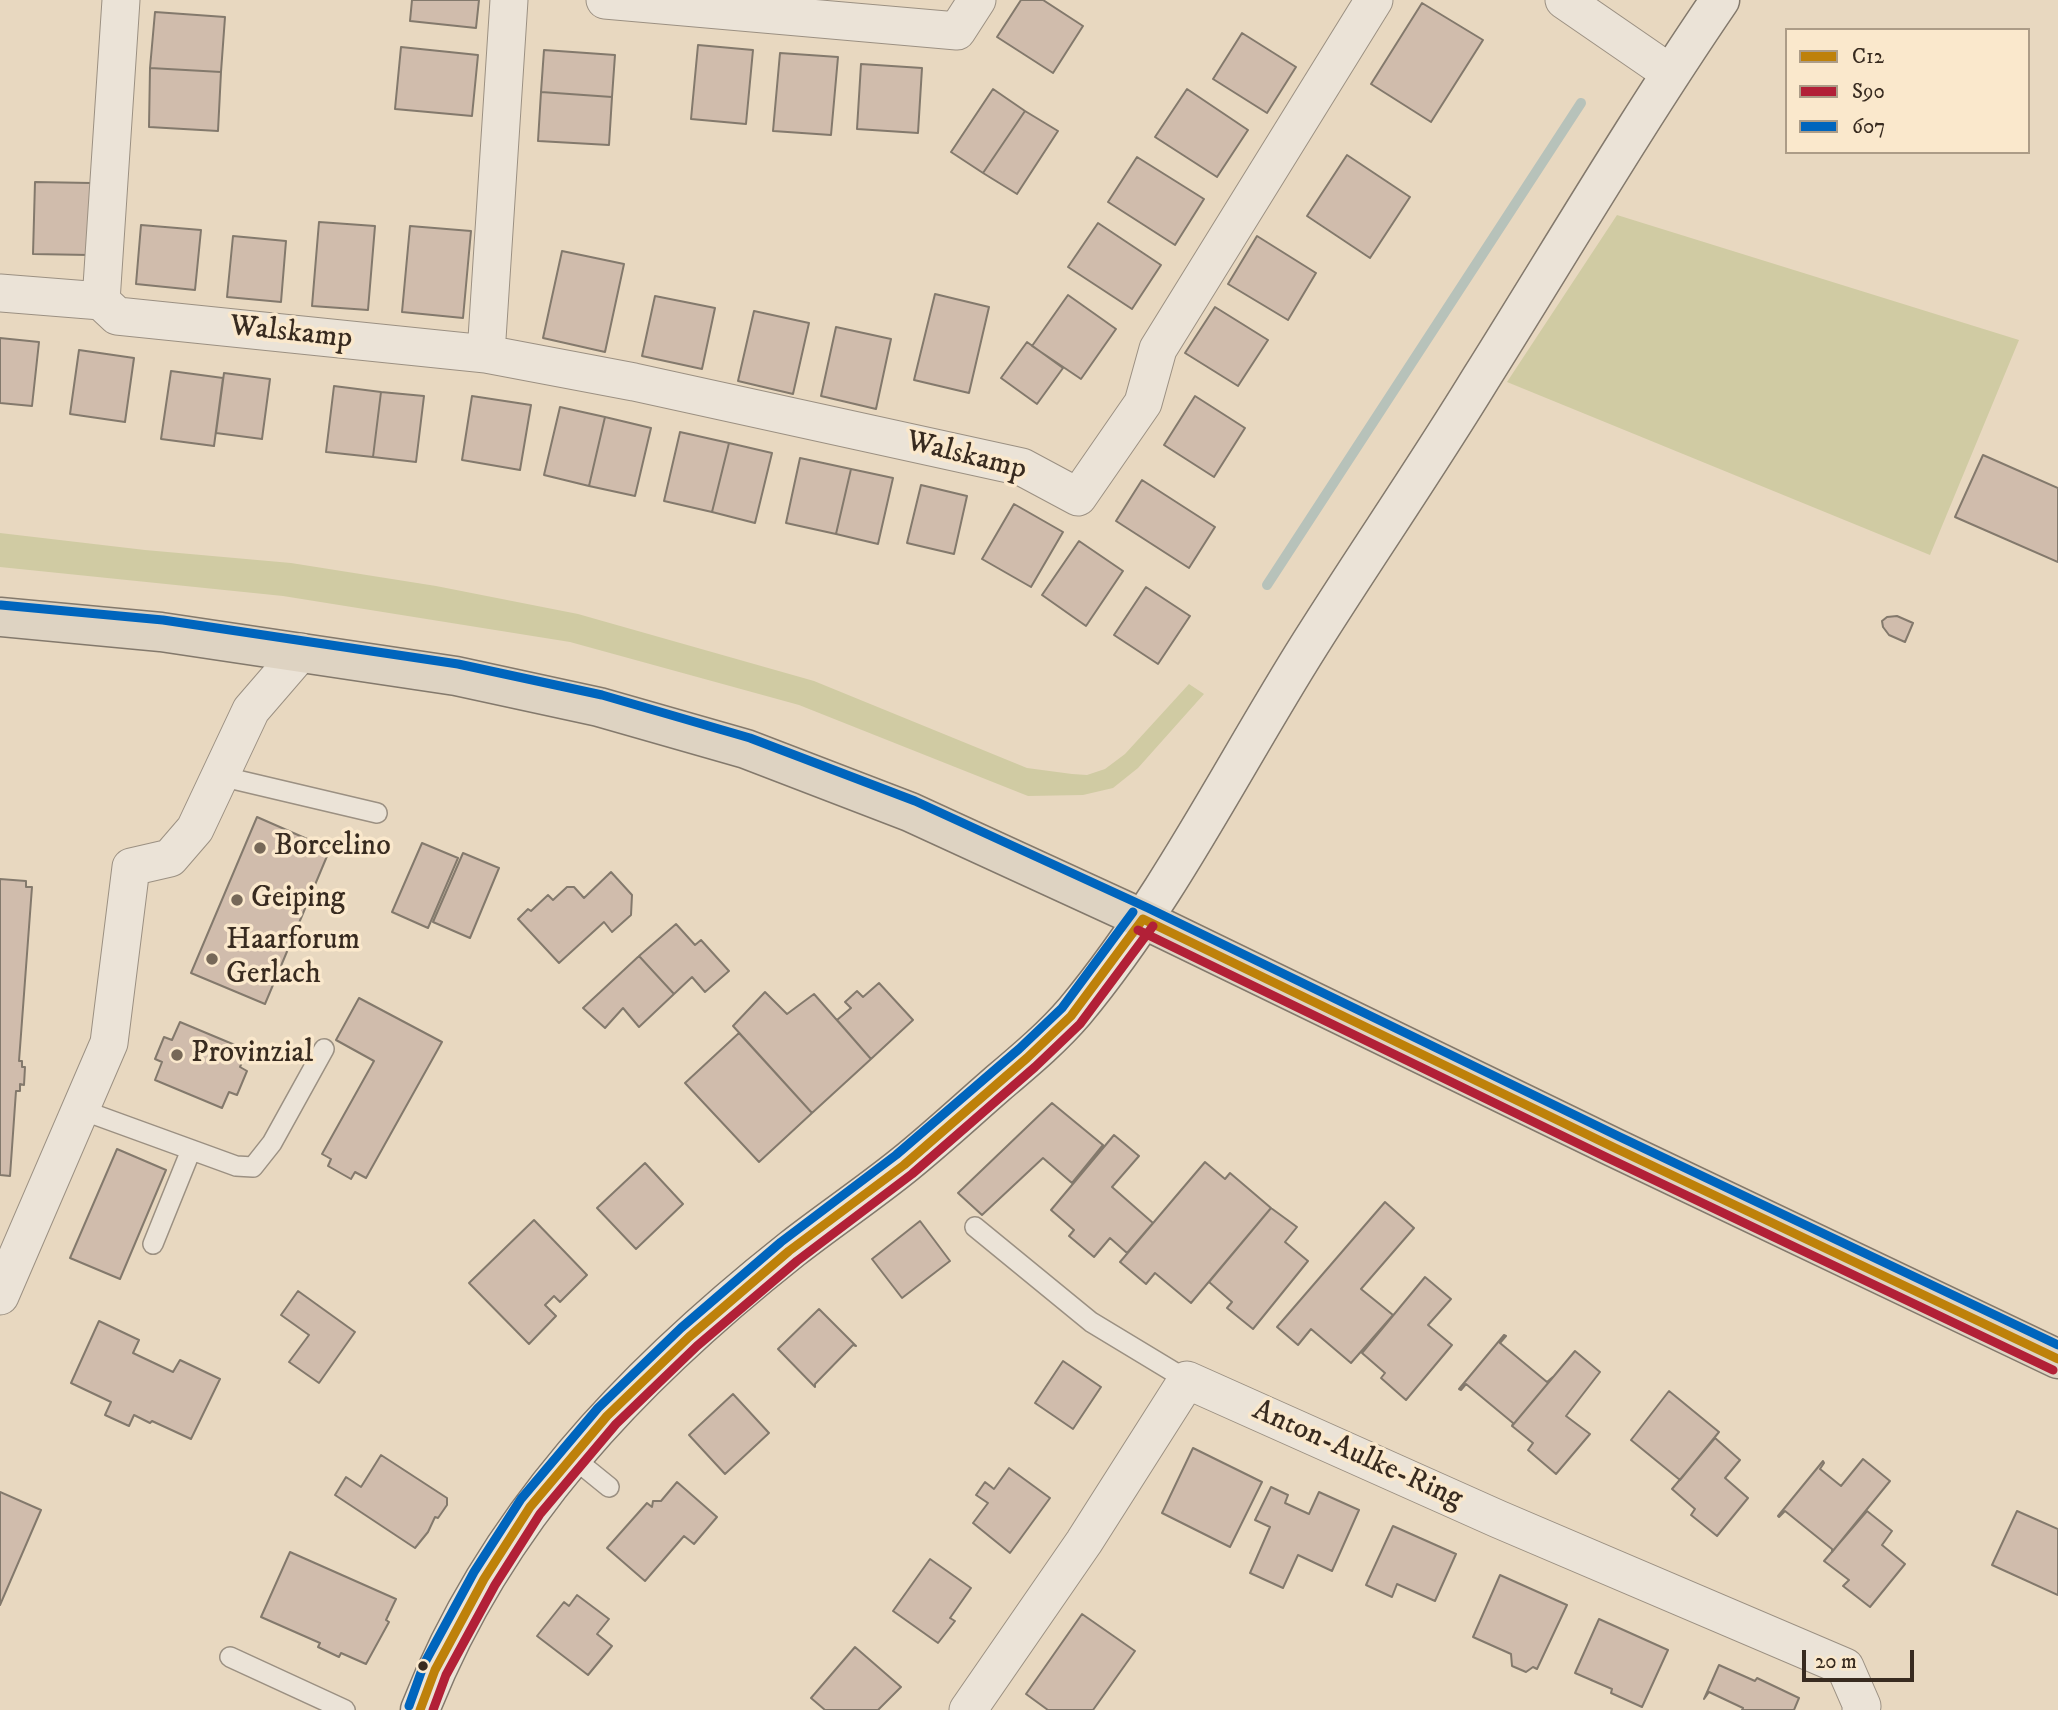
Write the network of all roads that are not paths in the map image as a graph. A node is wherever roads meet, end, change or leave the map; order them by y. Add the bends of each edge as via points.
1 (121, 0) edge
2 (509, 0) edge
3 (605, 0) edge
4 (977, 0) edge
5 (1374, 0) edge
6 (1564, 0) edge
7 (1720, 0) edge
8 (1670, 73) junction
9 (0, 292) edge
10 (101, 301) junction
11 (486, 354) junction
12 (0, 617) edge
13 (301, 652) junction
14 (220, 776) junction
15 (377, 813) dead end
16 (1143, 919) junction
17 (324, 1049) dead end
18 (82, 1110) junction
19 (191, 1150) junction
20 (975, 1227) dead end
21 (12, 1237) edge
22 (153, 1244) dead end
23 (0, 1296) edge
24 (2058, 1359) edge
25 (1187, 1380) junction
26 (572, 1457) junction
27 (609, 1487) dead end
28 (230, 1657) dead end
29 (972, 1709) edge
30 (345, 1710) edge
31 (420, 1710) edge
32 (1861, 1710) edge

1 - 10 street
2 - 11 street
3 - 4 street via 957,31
5 - 11 street, Walskamp via 1158,349 1143,403 1078,497 1022,467
6 - 8 street
7 - 8 main road
8 - 16 main road via 1307,648
9 - 10 street, Walskamp
10 - 11 street, Walskamp via 117,316
12 - 13 main road via 161,632
13 - 14 street via 251,710
13 - 16 main road via 456,676 573,701 746,749 910,812
14 - 15 lane
14 - 18 street via 195,829 170,858 131,867 109,1043
16 - 24 main road
16 - 26 main road via 1071,1016 1027,1058 904,1165 789,1251 716,1314 607,1416
17 - 19 lane via 272,1143 253,1167 236,1166
18 - 19 lane
18 - 21 street
19 - 22 lane
20 - 25 lane via 1091,1322
21 - 23 street
25 - 29 street
25 - 32 street, Anton-Aulke-Ring via 1845,1667
26 - 27 lane
26 - 31 main road via 530,1507 484,1579 435,1670
28 - 30 lane

